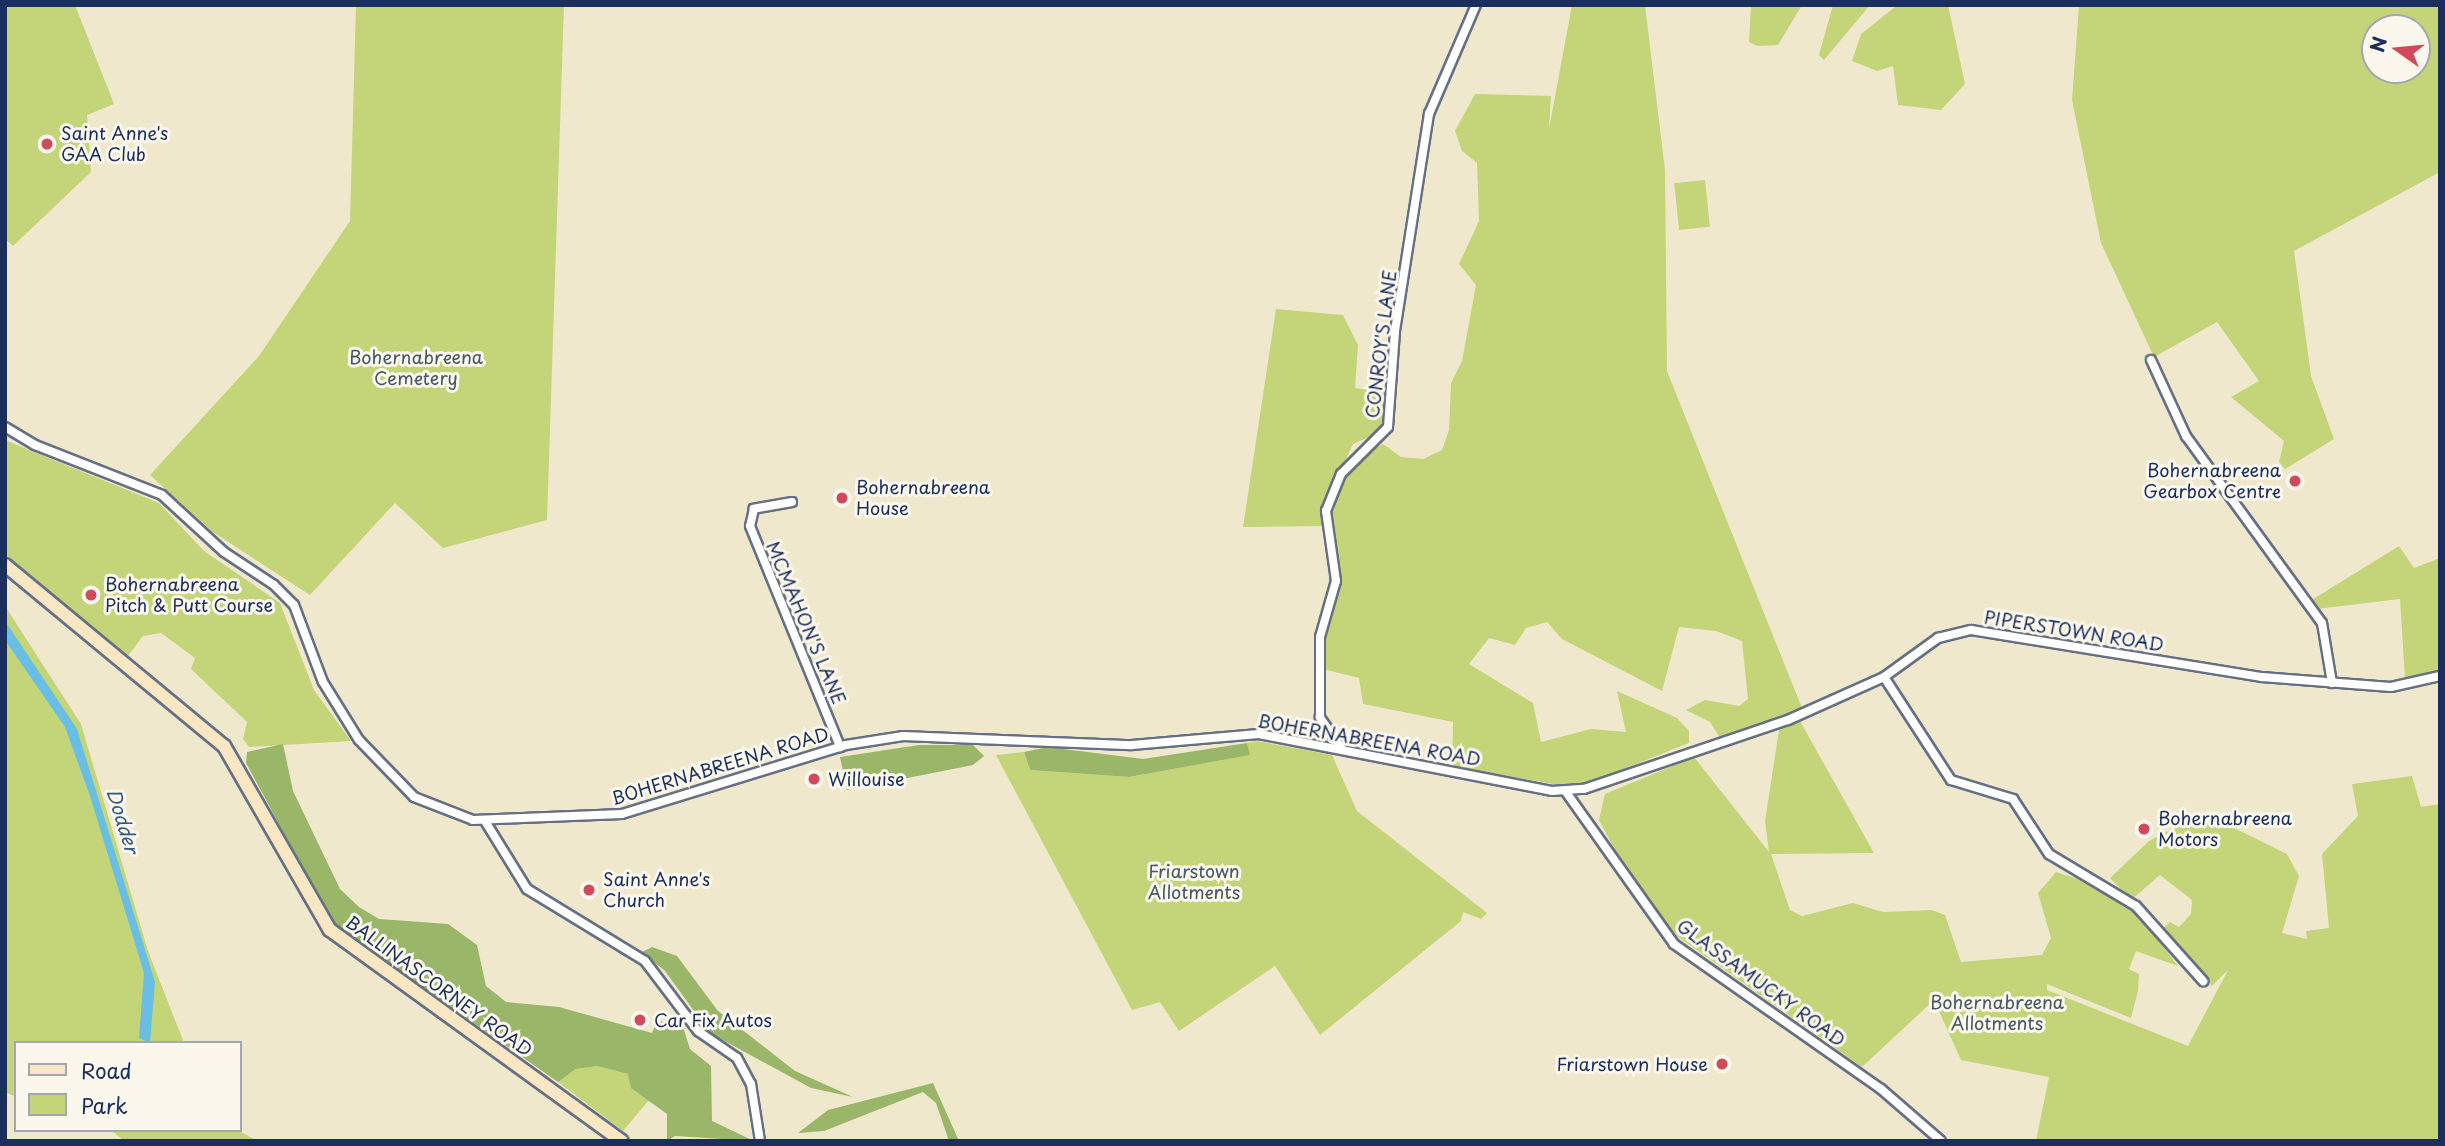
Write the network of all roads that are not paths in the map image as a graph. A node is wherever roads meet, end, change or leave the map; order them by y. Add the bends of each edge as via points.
1 (1476, 5) edge
2 (2151, 360) dead end
3 (5, 427) edge
4 (792, 502) dead end
5 (5, 565) edge
6 (2440, 676) edge
7 (1884, 677) junction
8 (2332, 683) junction
9 (840, 747) junction
10 (1342, 749) junction
11 (1566, 792) junction
12 (485, 821) junction
13 (2203, 981) dead end
14 (622, 1141) edge
15 (760, 1141) edge
16 (1941, 1141) edge

1 - 10 street, CONROY'S LANE via 1429,114 1395,331 1388,426 1340,474 1326,511 1336,581 1320,637 1320,718
2 - 8 street via 2186,436 2322,623
3 - 12 street, BOHERNABREENA ROAD via 35,445 162,495 224,552 274,585 301,618 332,698 388,774 429,805
4 - 9 street, MCMAHON'S LANE via 754,509 750,526
5 - 14 main road, BALLINASCORNEY ROAD via 224,746 330,930
6 - 8 street, PIPERSTOWN ROAD via 2410,685
7 - 8 street, PIPERSTOWN ROAD via 1938,638 1971,630 2088,652
7 - 11 street, PIPERSTOWN ROAD via 1788,720
7 - 13 street via 1951,780 2013,799 2049,854 2136,906
9 - 10 street, BOHERNABREENA ROAD via 913,736 1132,745 1259,734
9 - 12 street, BOHERNABREENA ROAD via 622,814
10 - 11 street, BOHERNABREENA ROAD
11 - 16 street, GLASSAMUCKY ROAD via 1674,944 1881,1089
12 - 15 street via 527,889 645,961 698,1031 737,1058 751,1084

